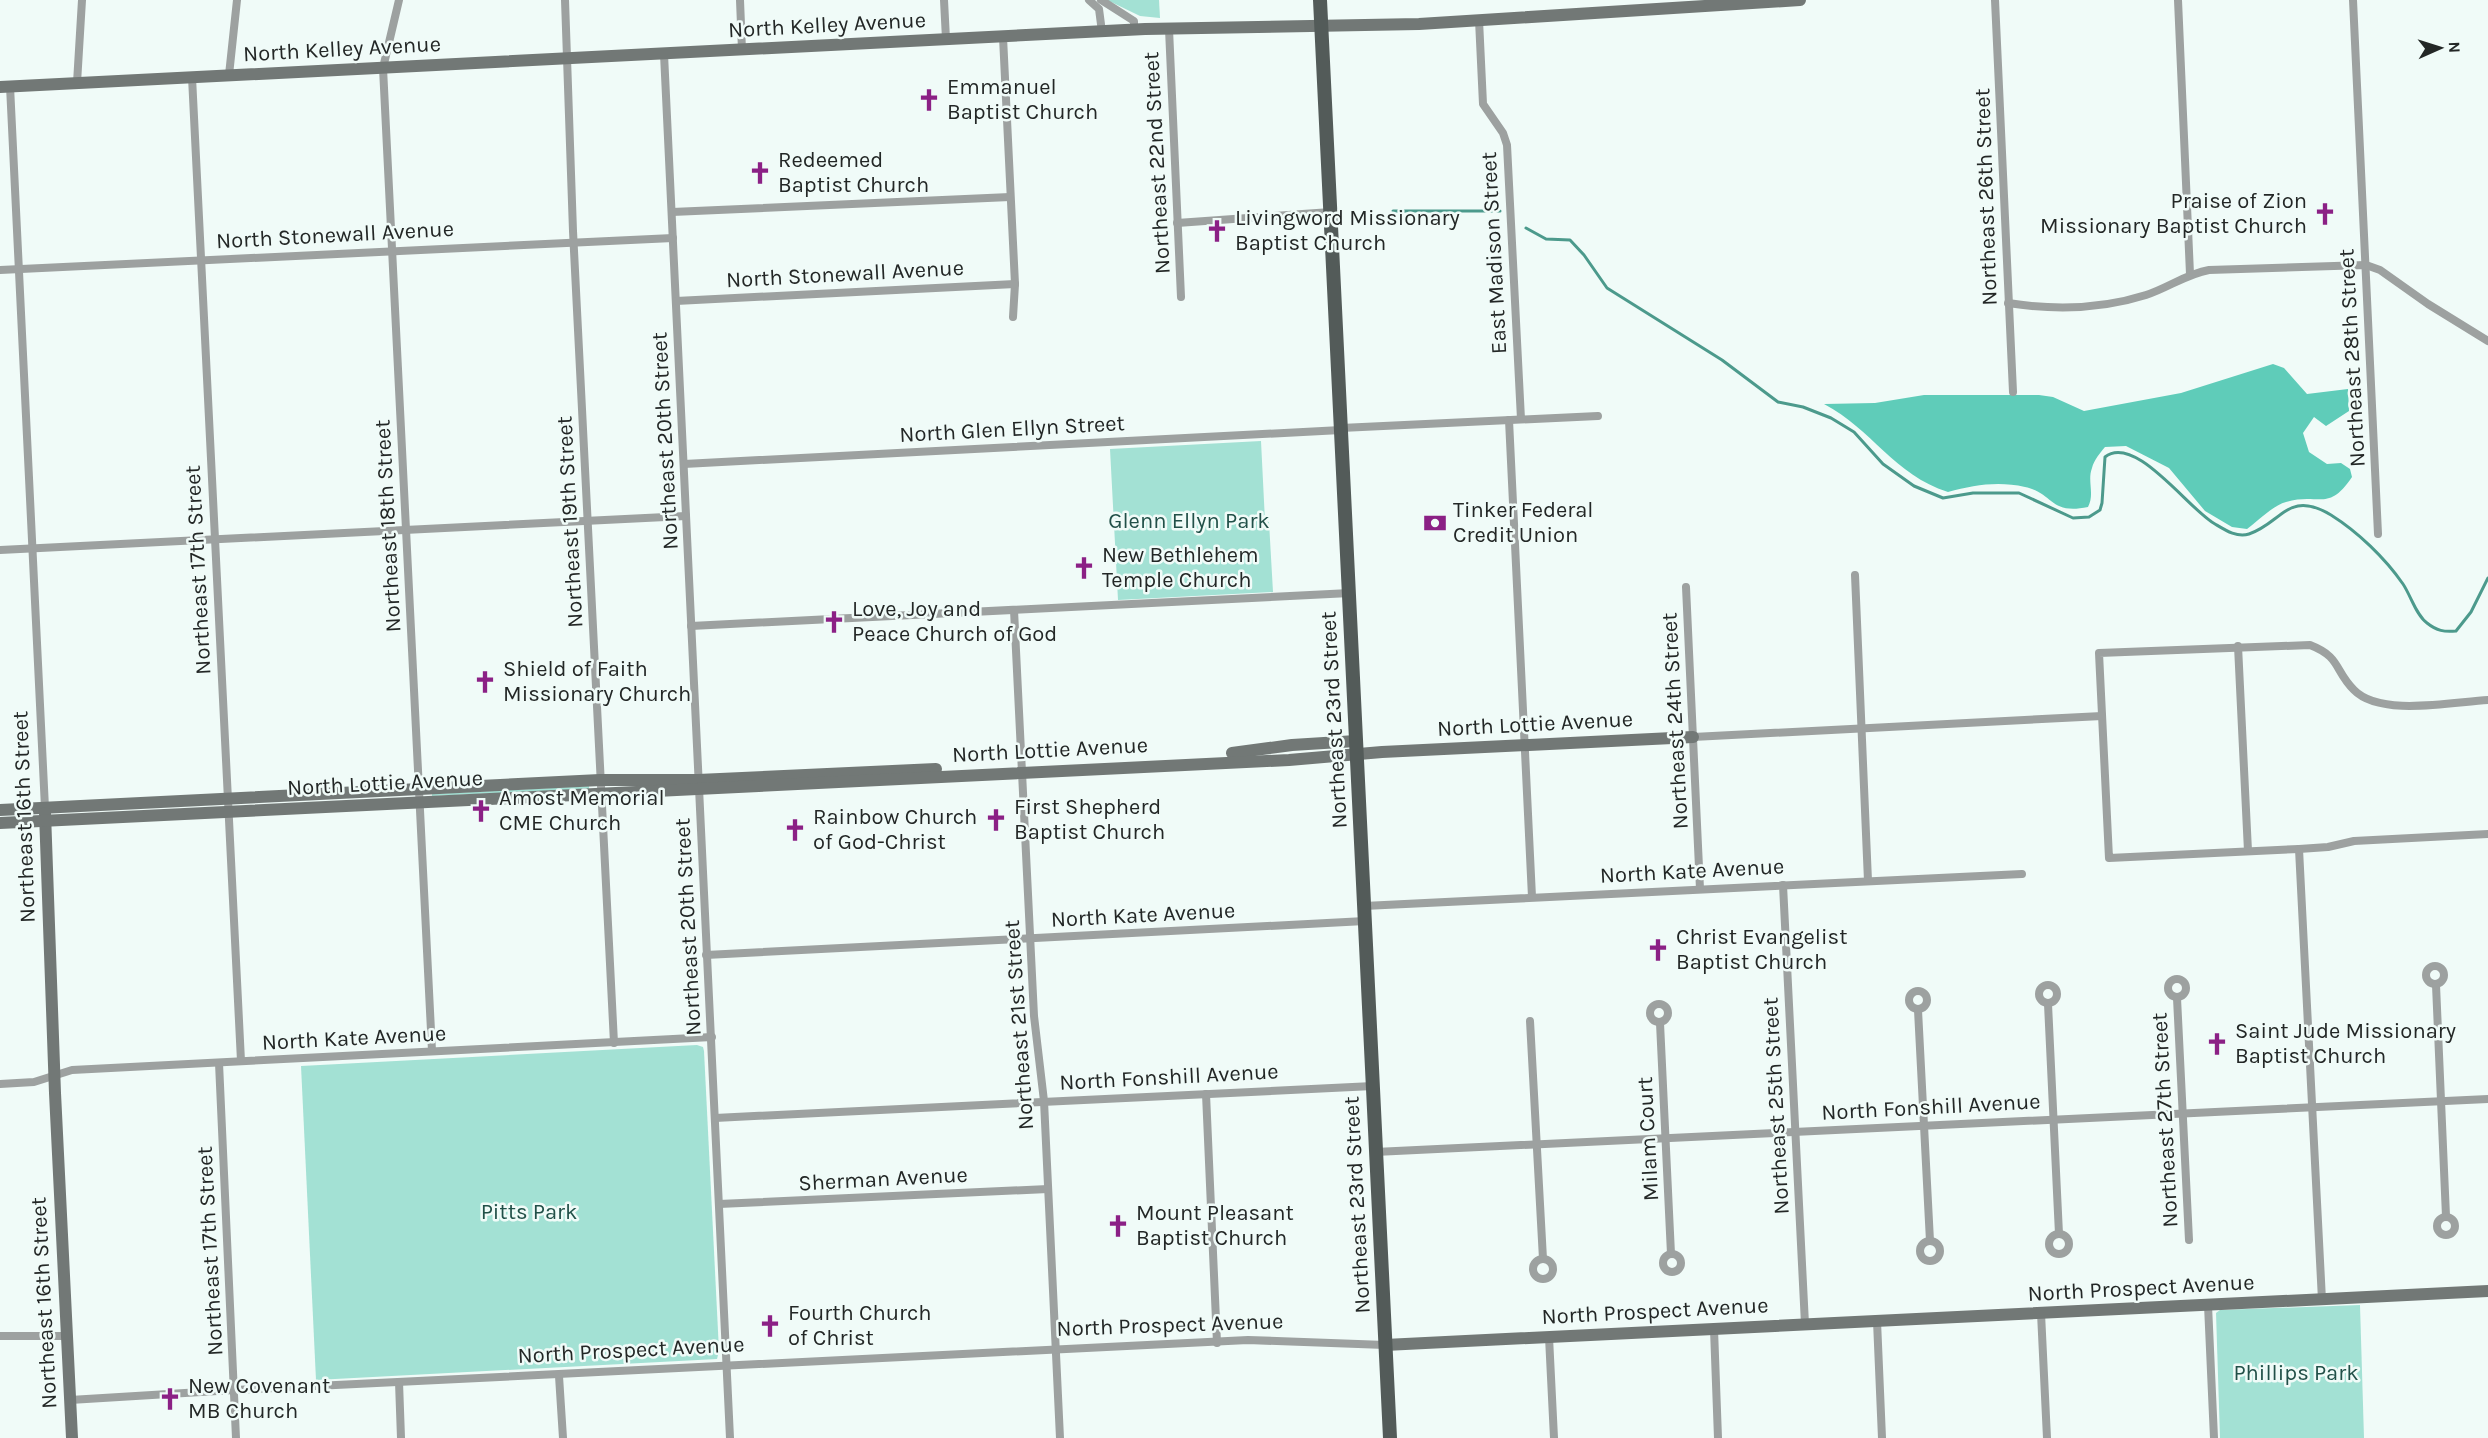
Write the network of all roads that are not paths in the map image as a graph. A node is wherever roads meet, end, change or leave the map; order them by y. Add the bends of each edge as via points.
1 (82, 0) edge
2 (237, 0) edge
3 (399, 0) edge
4 (565, 0) edge
5 (740, 0) edge
6 (945, 0) edge
7 (1089, 0) edge
8 (1101, 0) edge
9 (1320, 0) edge
10 (1800, 0) edge
11 (1995, 0) edge
12 (2178, 0) edge
13 (2353, 0) edge
14 (1479, 20) junction
15 (1322, 27) junction
16 (1168, 29) junction
17 (1134, 30) junction
18 (1102, 32) junction
19 (1003, 37) junction
20 (946, 39) junction
21 (742, 51) junction
22 (664, 54) junction
23 (565, 59) junction
24 (383, 68) junction
25 (229, 75) junction
26 (192, 77) junction
27 (77, 83) junction
28 (5, 87) edge
29 (1010, 197) junction
30 (672, 212) junction
31 (1332, 212) junction
32 (1177, 223) junction
33 (673, 237) junction
34 (574, 241) junction
35 (392, 250) junction
36 (201, 260) junction
37 (2366, 265) junction
38 (20, 269) junction
39 (0, 270) edge
40 (2190, 274) junction
41 (1015, 284) junction
42 (1181, 297) dead end
43 (676, 301) junction
44 (2008, 303) junction
45 (1013, 317) dead end
46 (2488, 341) edge
47 (2013, 392) dead end
48 (1598, 416) dead end
49 (1509, 420) junction
50 (1521, 420) junction
51 (1341, 429) junction
52 (684, 464) junction
53 (686, 516) junction
54 (588, 519) junction
55 (407, 529) junction
56 (2378, 534) dead end
57 (215, 538) junction
58 (32, 548) junction
59 (0, 550) edge
60 (1855, 575) dead end
61 (1686, 587) dead end
62 (1350, 593) junction
63 (1014, 610) junction
64 (691, 626) junction
65 (2238, 646) junction
66 (2488, 700) edge
67 (2102, 716) junction
68 (1862, 729) junction
69 (1693, 737) junction
70 (1525, 745) junction
71 (1356, 748) junction
72 (1021, 768) junction
73 (600, 780) junction
74 (698, 785) junction
75 (601, 793) junction
76 (419, 795) junction
77 (228, 798) junction
78 (0, 810) edge
79 (229, 812) junction
80 (45, 814) junction
81 (0, 823) edge
82 (2488, 834) edge
83 (2299, 849) junction
84 (2248, 851) junction
85 (2022, 874) dead end
86 (1868, 882) junction
87 (1783, 885) junction
88 (1700, 889) junction
89 (1532, 897) junction
90 (1364, 906) junction
91 (1365, 921) junction
92 (1030, 939) junction
93 (706, 955) junction
94 (2436, 985) dead end
95 (2177, 998) dead end
96 (2048, 1004) dead end
97 (1918, 1010) dead end
98 (1530, 1021) dead end
99 (1660, 1023) dead end
100 (712, 1037) junction
101 (614, 1043) junction
102 (432, 1052) junction
103 (241, 1061) junction
104 (219, 1063) junction
105 (55, 1076) junction
106 (0, 1084) edge
107 (1373, 1086) junction
108 (1206, 1094) junction
109 (2488, 1099) edge
110 (1044, 1101) junction
111 (2441, 1101) junction
112 (2311, 1107) junction
113 (2183, 1113) junction
114 (715, 1118) junction
115 (2054, 1120) junction
116 (1924, 1126) junction
117 (1795, 1132) junction
118 (1666, 1138) junction
119 (1536, 1144) junction
120 (1375, 1152) junction
121 (1048, 1189) junction
122 (719, 1204) junction
123 (2446, 1216) dead end
124 (2059, 1234) dead end
125 (2189, 1240) dead end
126 (1930, 1241) dead end
127 (1671, 1254) dead end
128 (1543, 1259) dead end
129 (2488, 1291) edge
130 (2322, 1300) junction
131 (2208, 1305) junction
132 (2041, 1313) junction
133 (1877, 1321) junction
134 (1805, 1324) junction
135 (1714, 1329) junction
136 (0, 1336) edge
137 (67, 1336) junction
138 (1549, 1337) junction
139 (1217, 1343) junction
140 (1384, 1346) junction
141 (1056, 1351) junction
142 (727, 1366) junction
143 (559, 1376) junction
144 (399, 1382) junction
145 (234, 1390) junction
146 (70, 1400) junction
147 (72, 1438) edge
148 (236, 1438) edge
149 (401, 1438) edge
150 (563, 1438) edge
151 (730, 1438) edge
152 (1060, 1438) edge
153 (1390, 1438) edge
154 (1554, 1438) edge
155 (1718, 1438) edge
156 (1882, 1438) edge
157 (2047, 1438) edge
158 (2214, 1438) edge

1 - 27 street
2 - 25 street
3 - 24 street, Northeast 18th Street
4 - 23 street, Northeast 19th Street
5 - 21 street
6 - 20 street
7 - 18 street via 1099,9
8 - 17 street via 1134,21
9 - 15 main road, Northeast 23rd Street
10 - 14 street, North Kelley Avenue
11 - 44 street, Northeast 26th Street
12 - 40 street
13 - 37 street, Northeast 28th Street
14 - 15 street, North Kelley Avenue
14 - 50 street, East Madison Street via 1484,104 1507,145
15 - 16 street, North Kelley Avenue
15 - 31 main road, Northeast 23rd Street
16 - 17 street, North Kelley Avenue
16 - 32 street, Northeast 22nd Street
17 - 18 street, North Kelley Avenue
18 - 19 street, North Kelley Avenue
19 - 20 street, North Kelley Avenue
19 - 29 street
20 - 21 street, North Kelley Avenue
21 - 22 street, North Kelley Avenue
22 - 23 street, North Kelley Avenue
22 - 30 street, Northeast 20th Street
23 - 24 street, North Kelley Avenue
23 - 34 street, Northeast 19th Street
24 - 25 street, North Kelley Avenue
24 - 35 street, Northeast 18th Street
25 - 26 street, North Kelley Avenue
26 - 27 street, North Kelley Avenue
26 - 36 street, Northeast 17th Street
27 - 28 street, North Kelley Avenue
28 - 38 street, Northeast 16th Street
29 - 30 street
29 - 41 street
30 - 33 street, Northeast 20th Street
31 - 32 street
31 - 51 main road, Northeast 23rd Street
32 - 42 street, Northeast 22nd Street
33 - 34 street, North Stonewall Avenue
33 - 43 street, Northeast 20th Street
34 - 35 street, North Stonewall Avenue
34 - 54 street, Northeast 19th Street
35 - 36 street, North Stonewall Avenue
35 - 55 street, Northeast 18th Street
36 - 38 street, North Stonewall Avenue
36 - 57 street, Northeast 17th Street
37 - 40 street via 2230,268
37 - 46 street via 2380,270
37 - 56 street, Northeast 28th Street
38 - 39 street, North Stonewall Avenue
38 - 58 street, Northeast 16th Street
40 - 44 street via 2144,296 2094,305 2062,308
41 - 43 street, North Stonewall Avenue
41 - 45 street
43 - 52 street, Northeast 20th Street
44 - 47 street, Northeast 26th Street
48 - 50 street, North Glen Ellyn Street
49 - 50 street, North Glen Ellyn Street
49 - 51 street, North Glen Ellyn Street
49 - 70 street
51 - 52 street, North Glen Ellyn Street
51 - 62 main road, Northeast 23rd Street
52 - 53 street, Northeast 20th Street
53 - 54 street
53 - 64 street, Northeast 20th Street
54 - 55 street
54 - 73 street, Northeast 19th Street
55 - 57 street
55 - 76 street, Northeast 18th Street
57 - 58 street
57 - 77 street, Northeast 17th Street
58 - 59 street
58 - 80 street, Northeast 16th Street
60 - 68 street
61 - 69 street, Northeast 24th Street
62 - 63 street
62 - 71 main road, Northeast 23rd Street
63 - 64 street
63 - 72 street, Northeast 21st Street
64 - 74 street, Northeast 20th Street
65 - 66 street via 2295,643 2324,650 2333,657 2353,689 2379,704
65 - 67 street via 2099,653
65 - 84 street
67 - 68 street, North Lottie Avenue
67 - 84 street via 2109,858
68 - 69 street, North Lottie Avenue
68 - 86 street
69 - 70 street, North Lottie Avenue
69 - 88 street, Northeast 24th Street
70 - 71 street, North Lottie Avenue
70 - 89 street
71 - 72 street, North Lottie Avenue via 1292,745 1246,753
71 - 90 main road, Northeast 23rd Street
72 - 74 street, North Lottie Avenue
72 - 92 street, Northeast 21st Street
73 - 74 street, North Lottie Avenue
73 - 75 street, Northeast 19th Street
73 - 76 street, North Lottie Avenue
74 - 75 street, North Lottie Avenue
74 - 93 street, Northeast 20th Street
75 - 76 street, North Lottie Avenue
75 - 101 street, Northeast 19th Street
76 - 77 street, North Lottie Avenue
76 - 79 street, North Lottie Avenue
76 - 102 street, Northeast 18th Street
77 - 79 street, Northeast 17th Street
77 - 80 street, North Lottie Avenue
78 - 80 street, North Lottie Avenue
79 - 80 street, North Lottie Avenue
79 - 103 street, Northeast 17th Street
80 - 81 street, North Lottie Avenue
80 - 105 street, Northeast 16th Street
82 - 83 street via 2354,841 2328,848
83 - 84 street
83 - 112 street
85 - 86 street, North Kate Avenue
86 - 87 street, North Kate Avenue
87 - 88 street, North Kate Avenue
87 - 117 street, Northeast 25th Street
88 - 89 street, North Kate Avenue
89 - 90 street, North Kate Avenue
90 - 91 main road, Northeast 23rd Street
91 - 92 street, North Kate Avenue
91 - 107 main road, Northeast 23rd Street
92 - 93 street, North Kate Avenue
92 - 110 street, Northeast 21st Street
93 - 100 street, Northeast 20th Street
94 - 111 street
95 - 113 street, Northeast 27th Street
96 - 115 street
97 - 116 street
98 - 119 street
99 - 118 street, Milam Court
100 - 101 street, North Kate Avenue
100 - 114 street, Northeast 20th Street
101 - 102 street, North Kate Avenue
102 - 103 street, North Kate Avenue
103 - 104 street, North Kate Avenue
104 - 105 street, North Kate Avenue via 72,1070
104 - 145 street, Northeast 17th Street
105 - 106 street, North Kate Avenue
105 - 137 street, Northeast 16th Street
107 - 108 street, North Fonshill Avenue
107 - 120 main road, Northeast 23rd Street
108 - 110 street, North Fonshill Avenue
108 - 139 street
109 - 111 street, North Fonshill Avenue
110 - 114 street, North Fonshill Avenue
110 - 121 street, Northeast 21st Street
111 - 112 street, North Fonshill Avenue
111 - 123 street
112 - 113 street, North Fonshill Avenue
112 - 130 street
113 - 115 street, North Fonshill Avenue
113 - 125 street, Northeast 27th Street
114 - 122 street, Northeast 20th Street
115 - 116 street, North Fonshill Avenue
115 - 124 street
116 - 117 street, North Fonshill Avenue
116 - 126 street
117 - 118 street, North Fonshill Avenue
117 - 134 street, Northeast 25th Street
118 - 119 street, North Fonshill Avenue
118 - 127 street, Milam Court
119 - 120 street, North Fonshill Avenue
119 - 128 street
120 - 140 main road, Northeast 23rd Street
121 - 122 street, Sherman Avenue
121 - 141 street, Northeast 21st Street
122 - 142 street, Northeast 20th Street
129 - 130 street, North Prospect Avenue
130 - 131 street, North Prospect Avenue
131 - 132 street, North Prospect Avenue
131 - 158 street
132 - 133 street, North Prospect Avenue
132 - 157 street
133 - 134 street, North Prospect Avenue
133 - 156 street
134 - 135 street, North Prospect Avenue
135 - 138 street, North Prospect Avenue
135 - 155 street
136 - 137 street
137 - 146 street, Northeast 16th Street
138 - 140 street, North Prospect Avenue
138 - 154 street
139 - 140 street, North Prospect Avenue via 1278,1340
139 - 141 street, North Prospect Avenue
140 - 153 main road, Northeast 23rd Street
141 - 142 street, North Prospect Avenue
141 - 152 street, Northeast 21st Street
142 - 143 street, North Prospect Avenue
142 - 151 street, Northeast 20th Street
143 - 144 street, North Prospect Avenue
143 - 150 street
144 - 145 street, North Prospect Avenue
144 - 149 street
145 - 146 street, North Prospect Avenue
145 - 148 street, Northeast 17th Street
146 - 147 street, Northeast 16th Street

